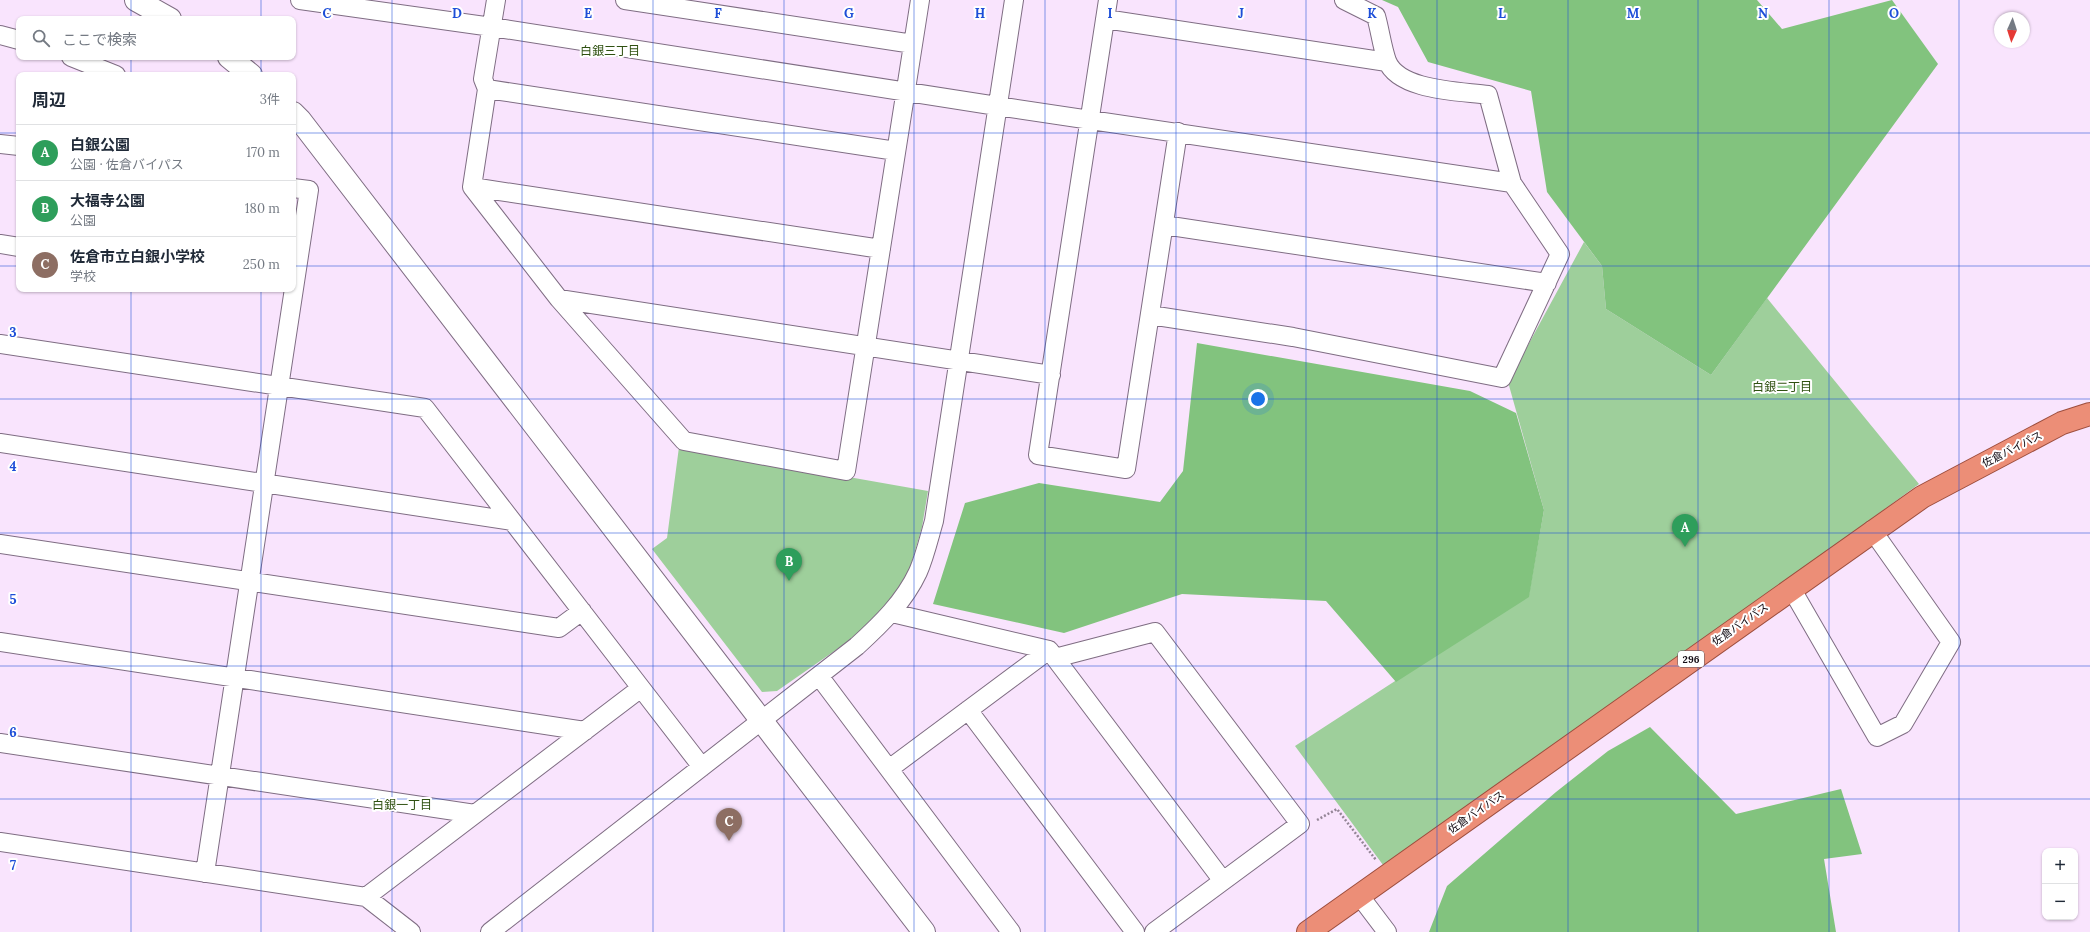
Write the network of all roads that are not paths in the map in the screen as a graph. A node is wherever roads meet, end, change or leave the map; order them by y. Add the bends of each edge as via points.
1 (300, 0) edge
2 (496, 0) edge
3 (625, 0) edge
4 (920, 0) edge
5 (1014, 0) edge
6 (1108, 0) edge
7 (1344, 0) edge
8 (142, 1) edge
9 (165, 16) edge
10 (1106, 19) junction
11 (492, 27) junction
12 (0, 35) edge
13 (16, 39) edge
14 (913, 44) junction
15 (78, 60) edge
16 (234, 60) edge
17 (1387, 62) junction
18 (108, 72) edge
19 (248, 72) edge
20 (487, 89) junction
21 (906, 90) junction
22 (997, 106) junction
23 (296, 116) edge
24 (1090, 119) junction
25 (1178, 132) junction
26 (0, 144) edge
27 (16, 146) edge
28 (896, 151) junction
29 (1512, 183) junction
30 (472, 187) junction
31 (296, 188) edge
32 (1164, 224) junction
33 (0, 244) edge
34 (16, 247) edge
35 (881, 249) junction
36 (296, 275) edge
37 (1547, 283) junction
38 (293, 292) edge
39 (559, 299) junction
40 (1150, 315) junction
41 (0, 344) edge
42 (866, 346) junction
43 (958, 360) junction
44 (1051, 375) junction
45 (279, 386) junction
46 (2090, 414) edge
47 (0, 443) edge
48 (264, 483) junction
49 (512, 521) junction
50 (1872, 530) junction
51 (0, 544) edge
52 (249, 581) junction
53 (1790, 588) junction
54 (582, 611) junction
55 (892, 613) junction
56 (0, 642) edge
57 (1052, 654) junction
58 (819, 676) junction
59 (234, 678) junction
60 (641, 688) junction
61 (968, 710) junction
62 (762, 720) junction
63 (585, 731) junction
64 (0, 743) edge
65 (702, 767) junction
66 (889, 769) junction
67 (220, 776) junction
68 (475, 814) junction
69 (0, 842) edge
70 (205, 873) junction
71 (1223, 881) junction
72 (1359, 895) junction
73 (366, 897) junction
74 (411, 932) edge
75 (490, 932) edge
76 (924, 932) edge
77 (1011, 932) edge
78 (1135, 932) edge
79 (1154, 932) edge
80 (1308, 932) edge
81 (1387, 932) edge

1 - 11 street
2 - 11 street
3 - 14 street
4 - 14 street
5 - 22 street
6 - 10 street
7 - 17 street via 1376,16
8 - 9 street
10 - 17 street
10 - 24 street
11 - 20 street via 483,79
11 - 21 street
12 - 13 street
14 - 21 street
15 - 18 street
16 - 19 street
17 - 29 street via 1408,82 1488,95
20 - 28 street
20 - 30 street
21 - 22 street
21 - 28 street
22 - 24 street
22 - 43 street
23 - 62 street
24 - 25 street
24 - 44 street
25 - 29 street
25 - 32 street
26 - 27 street
28 - 35 street
29 - 37 street via 1560,254
30 - 35 street
30 - 39 street
31 - 36 street via 309,190
32 - 37 street
32 - 40 street
33 - 34 street
35 - 42 street
37 - 40 street via 1502,378 1293,337
38 - 45 street
39 - 42 street
39 - 42 street via 684,441 846,471
40 - 44 street via 1126,469 1038,456
41 - 45 street
42 - 43 street
43 - 44 street
43 - 55 street via 934,522 918,572 902,601
45 - 48 street
45 - 49 street via 425,408
46 - 50 highway, 佐倉バイパス / 296 via 2062,423 1966,473 1922,497
47 - 48 street
48 - 49 street
48 - 52 street
49 - 54 street
50 - 53 highway, 佐倉バイパス / 296
50 - 53 street via 1952,642 1903,724 1877,737
51 - 52 street
52 - 54 street via 559,628
52 - 59 street
53 - 72 highway, 佐倉バイパス / 296
54 - 60 street
55 - 57 street
55 - 58 street via 857,646
56 - 59 street
57 - 61 street
57 - 71 street
57 - 71 street via 1155,632 1300,824
58 - 62 street
58 - 66 street
59 - 63 street
59 - 67 street
60 - 63 street
60 - 65 street
61 - 66 street
61 - 78 street
62 - 65 street
62 - 76 street
63 - 68 street
64 - 67 street
65 - 75 street
66 - 77 street
67 - 68 street
67 - 70 street
68 - 73 street
69 - 70 street
70 - 73 street
71 - 79 street
72 - 80 highway, 佐倉バイパス / 296
72 - 81 street
73 - 74 street

